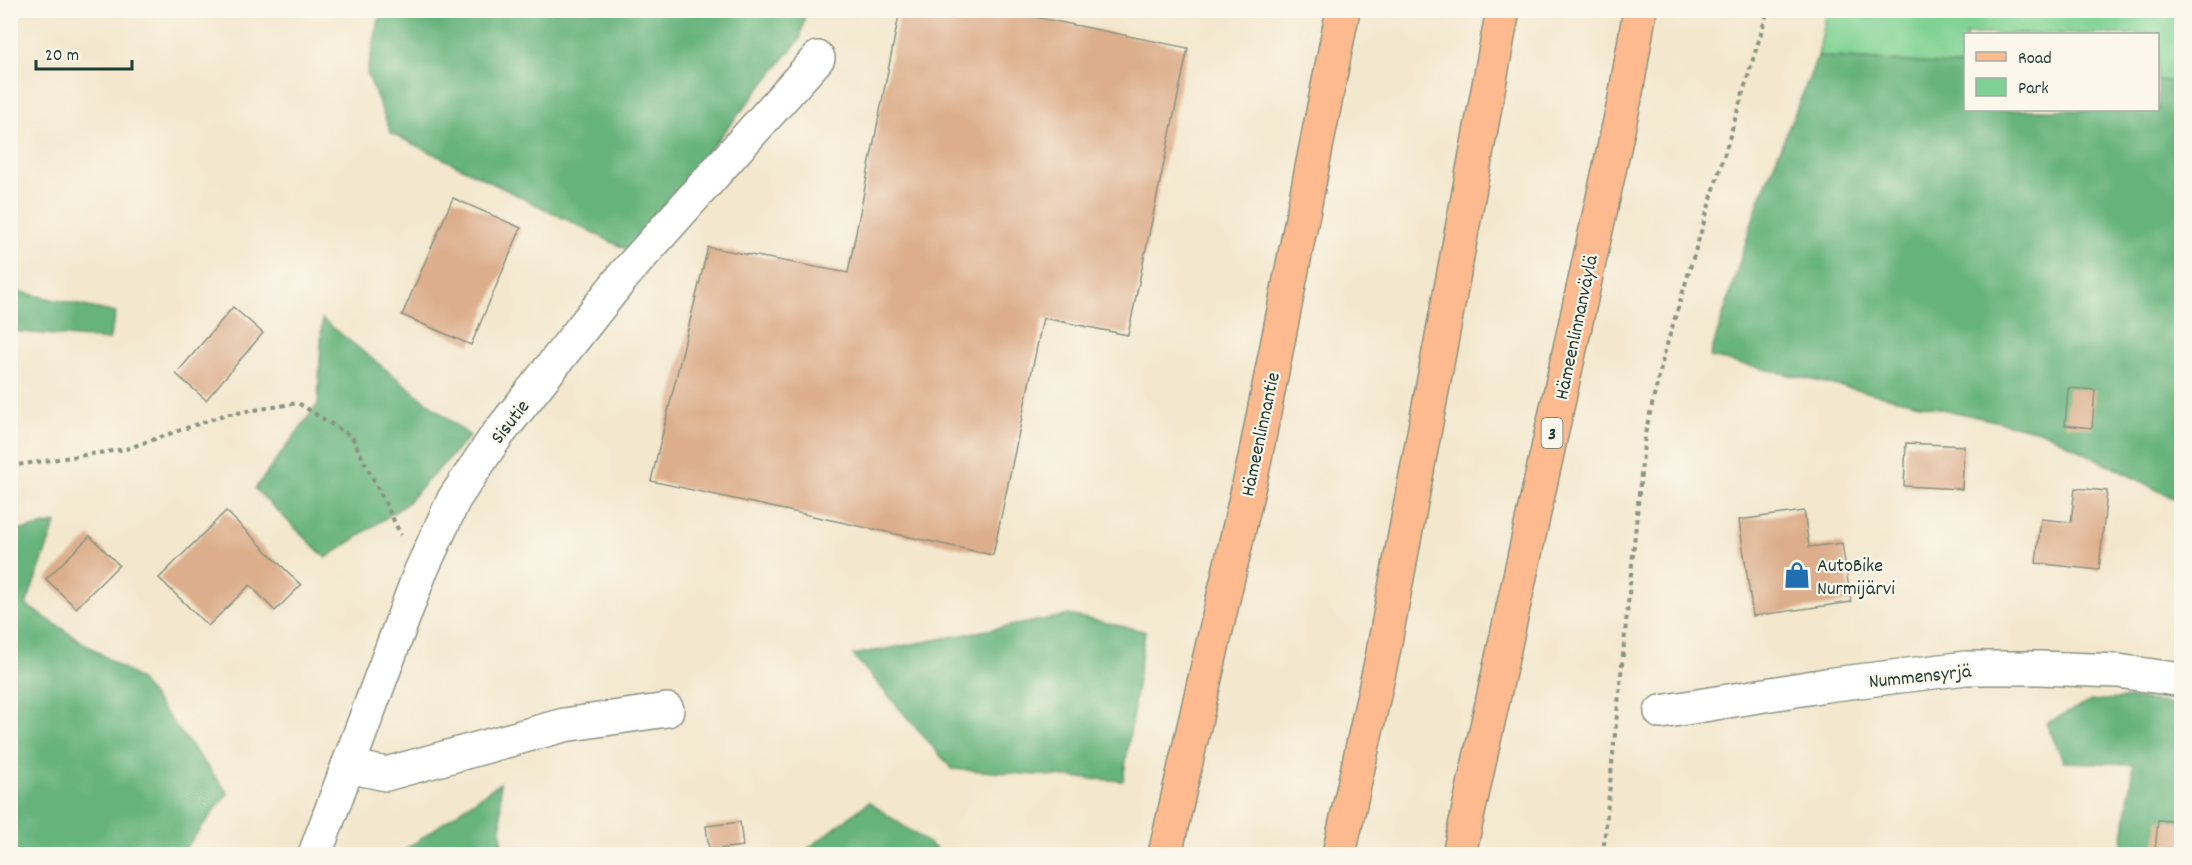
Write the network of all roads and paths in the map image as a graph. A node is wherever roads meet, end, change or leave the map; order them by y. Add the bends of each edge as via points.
1 (1343, 10) edge
2 (1503, 10) edge
3 (1640, 10) edge
4 (1768, 10) edge
5 (818, 58) dead end
6 (10, 466) edge
7 (420, 573) junction
8 (2181, 680) edge
9 (667, 710) dead end
10 (1660, 712) dead end
11 (348, 766) junction
12 (315, 855) edge
13 (1165, 855) edge
14 (1339, 855) edge
15 (1460, 855) edge
16 (1603, 855) edge

1 - 13 main road, Hämeenlinnantie via 1254,463
2 - 14 main road via 1382,658
3 - 15 main road, Hämeenlinnanväylä / 3 via 1625,98
4 - 16 path via 1665,351 1646,434
5 - 7 street, Sisutie via 625,274 495,438 454,499
6 - 7 path via 126,449 224,416 298,404 352,437
7 - 11 street, Sisutie
8 - 10 street, Nummensyrjä via 2118,671 1966,668 1826,685
9 - 11 street via 564,725 386,774
11 - 12 street, Sisutie

